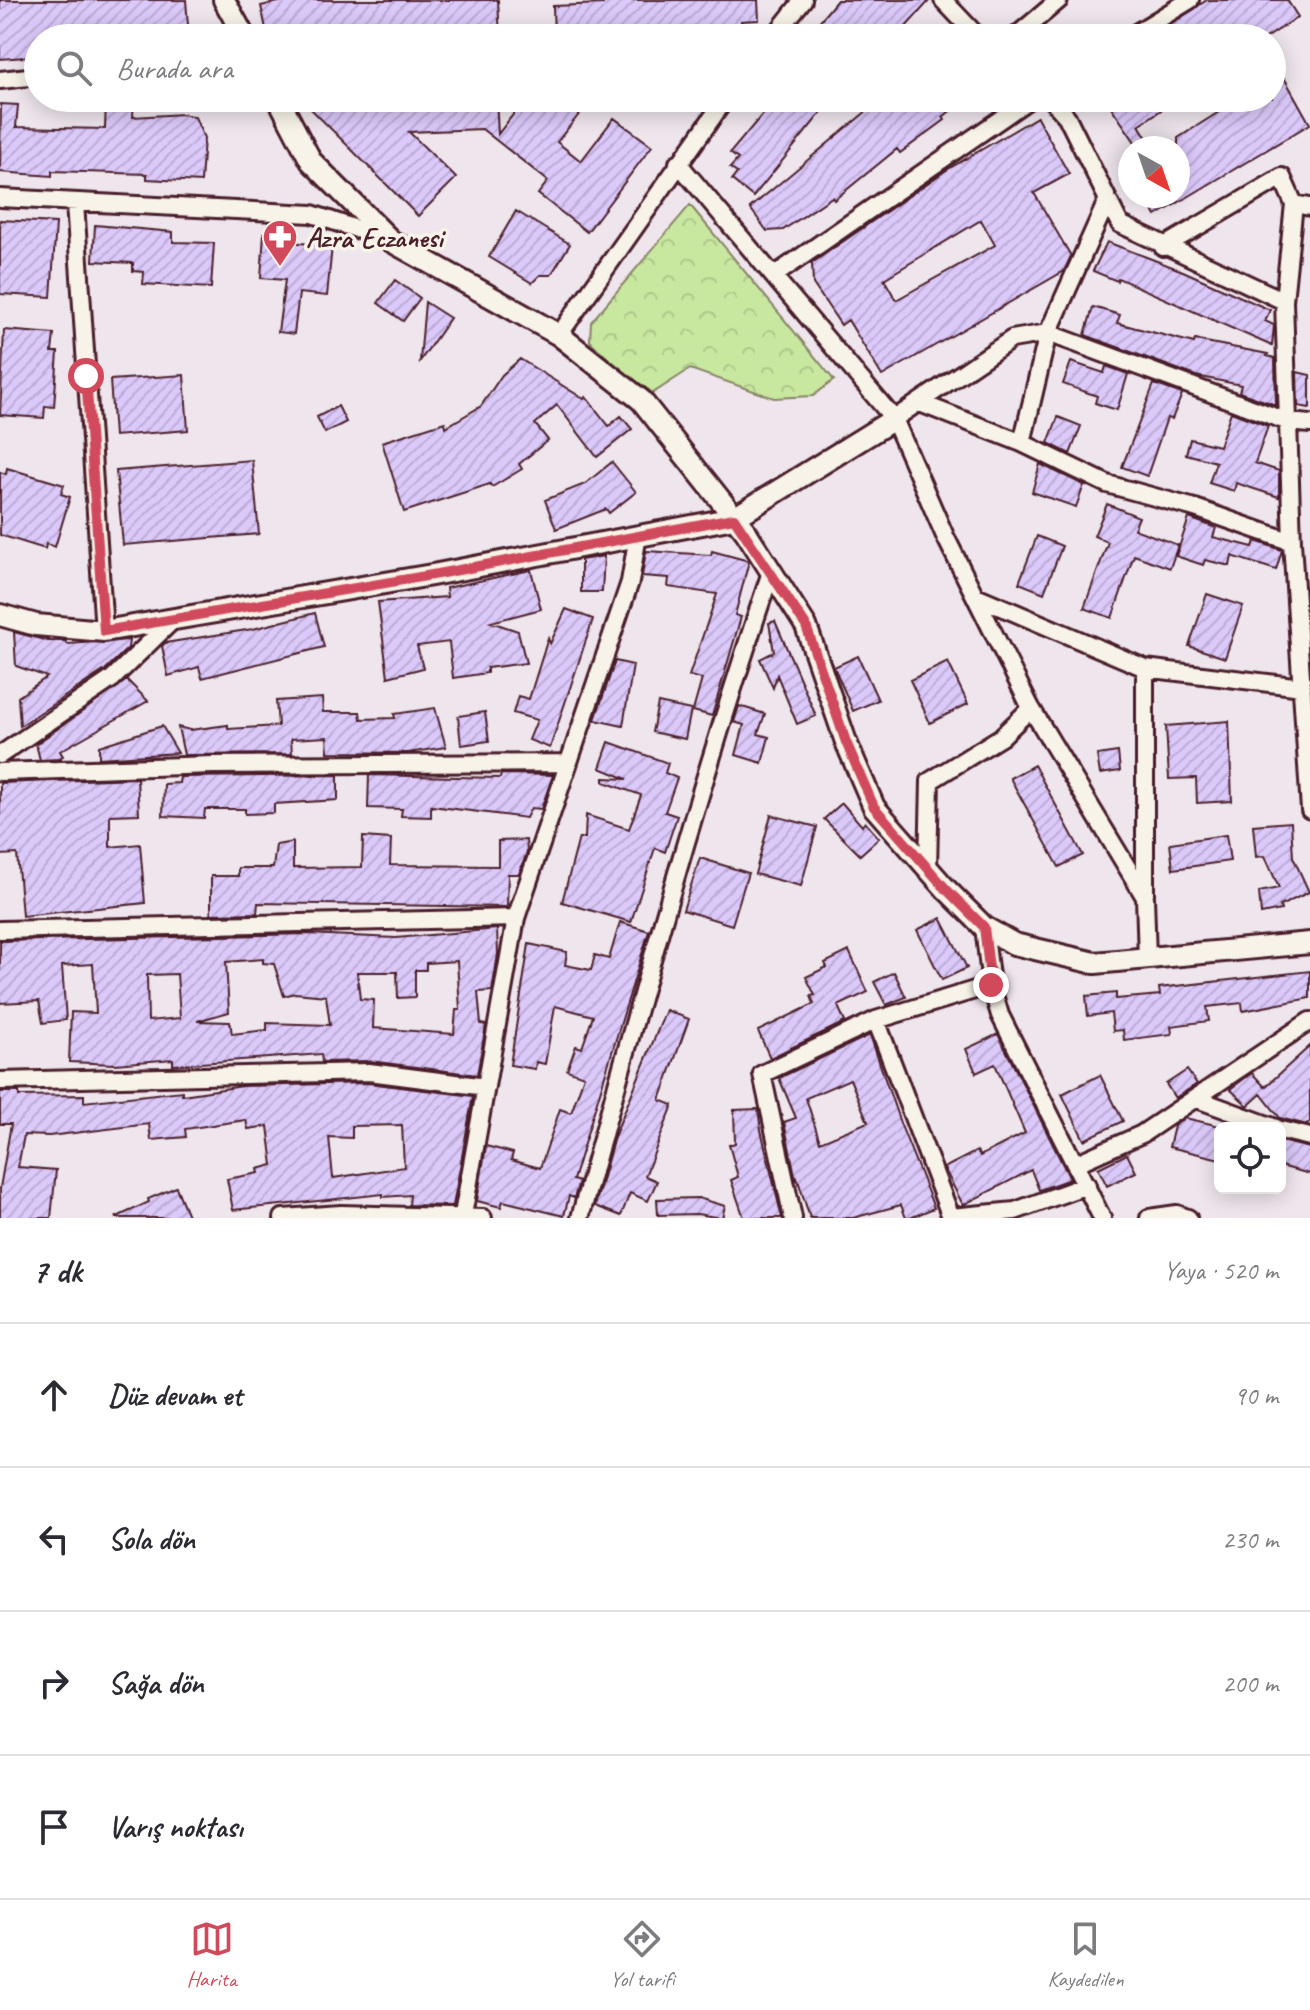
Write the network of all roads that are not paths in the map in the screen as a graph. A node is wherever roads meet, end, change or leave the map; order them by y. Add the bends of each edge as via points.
1 (224, 0) edge
2 (803, 0) edge
3 (943, 0) edge
4 (1059, 0) edge
5 (1190, 0) edge
6 (237, 24) edge
7 (784, 24) edge
8 (966, 24) edge
9 (1031, 24) edge
10 (1151, 24) edge
11 (24, 77) edge
12 (0, 80) edge
13 (285, 112) edge
14 (716, 112) edge
15 (1011, 112) edge
16 (1063, 112) edge
17 (678, 163) junction
18 (0, 198) edge
19 (1107, 201) junction
20 (75, 203) junction
21 (1302, 206) edge
22 (391, 241) junction
23 (1163, 247) junction
24 (775, 275) junction
25 (1284, 301) junction
26 (1048, 333) junction
27 (559, 335) junction
28 (920, 403) junction
29 (894, 419) junction
30 (1289, 422) junction
31 (1310, 424) edge
32 (1022, 443) junction
33 (734, 518) junction
34 (638, 535) junction
35 (1292, 542) junction
36 (771, 572) junction
37 (1302, 575) edge
38 (976, 596) junction
39 (0, 615) edge
40 (175, 618) junction
41 (104, 631) junction
42 (1145, 668) junction
43 (1302, 687) junction
44 (1031, 708) junction
45 (1307, 717) edge
46 (0, 755) edge
47 (567, 763) junction
48 (0, 772) edge
49 (1310, 810) edge
50 (928, 868) junction
51 (1145, 897) junction
52 (516, 918) junction
53 (984, 927) junction
54 (0, 930) edge
55 (1310, 943) edge
56 (1147, 959) junction
57 (991, 985) junction
58 (876, 1020) junction
59 (1310, 1021) edge
60 (0, 1081) edge
61 (486, 1087) junction
62 (1197, 1099) junction
63 (1259, 1122) edge
64 (1286, 1131) edge
65 (1310, 1137) edge
66 (1077, 1163) junction
67 (1087, 1185) junction
68 (463, 1215) junction
69 (951, 1217) edge
70 (283, 1218) edge
71 (483, 1218) edge
72 (580, 1218) edge
73 (793, 1218) edge
74 (945, 1218) edge
75 (1102, 1218) edge
76 (1149, 1218) edge
77 (1188, 1218) edge

1 - 6 street
2 - 7 street
3 - 8 street
4 - 9 street
5 - 10 street
11 - 12 street
13 - 22 street via 311,161
14 - 17 street
15 - 24 street
16 - 19 street
17 - 24 street
17 - 27 street
18 - 20 street
19 - 23 street via 1120,224
19 - 26 street
20 - 22 street via 312,214
20 - 41 street
21 - 23 street via 1282,177
21 - 25 street
22 - 27 street
23 - 25 street
24 - 29 street
25 - 30 street
26 - 28 street via 1012,339
26 - 30 street
26 - 32 street
27 - 33 street via 641,400
28 - 29 street
28 - 32 street
29 - 33 street
29 - 38 street
30 - 31 street
30 - 35 street
32 - 35 street via 1107,484
33 - 34 street
33 - 36 street
34 - 40 street
34 - 47 street via 630,582
35 - 37 street
36 - 50 street via 806,626 874,807
36 - 72 street via 672,889
37 - 43 street
38 - 42 street
38 - 44 street
39 - 41 street via 36,625
40 - 41 street
40 - 46 street via 112,679
42 - 43 street
42 - 51 street
43 - 45 street
44 - 50 street via 1001,737 930,781
44 - 51 street
45 - 49 street
47 - 48 street
47 - 52 street
50 - 53 street
51 - 56 street
52 - 54 street
52 - 61 street
53 - 56 street via 1014,944 1095,963
53 - 57 street
55 - 56 street
57 - 58 street
57 - 66 street via 1000,1015
58 - 69 street
58 - 73 street via 762,1074
59 - 62 street
60 - 61 street via 369,1072
61 - 68 street
62 - 63 street
62 - 66 street via 1142,1134
64 - 65 street
66 - 67 street
67 - 69 street via 1015,1211
67 - 75 street
68 - 70 street
68 - 71 street
69 - 74 street
76 - 77 street

